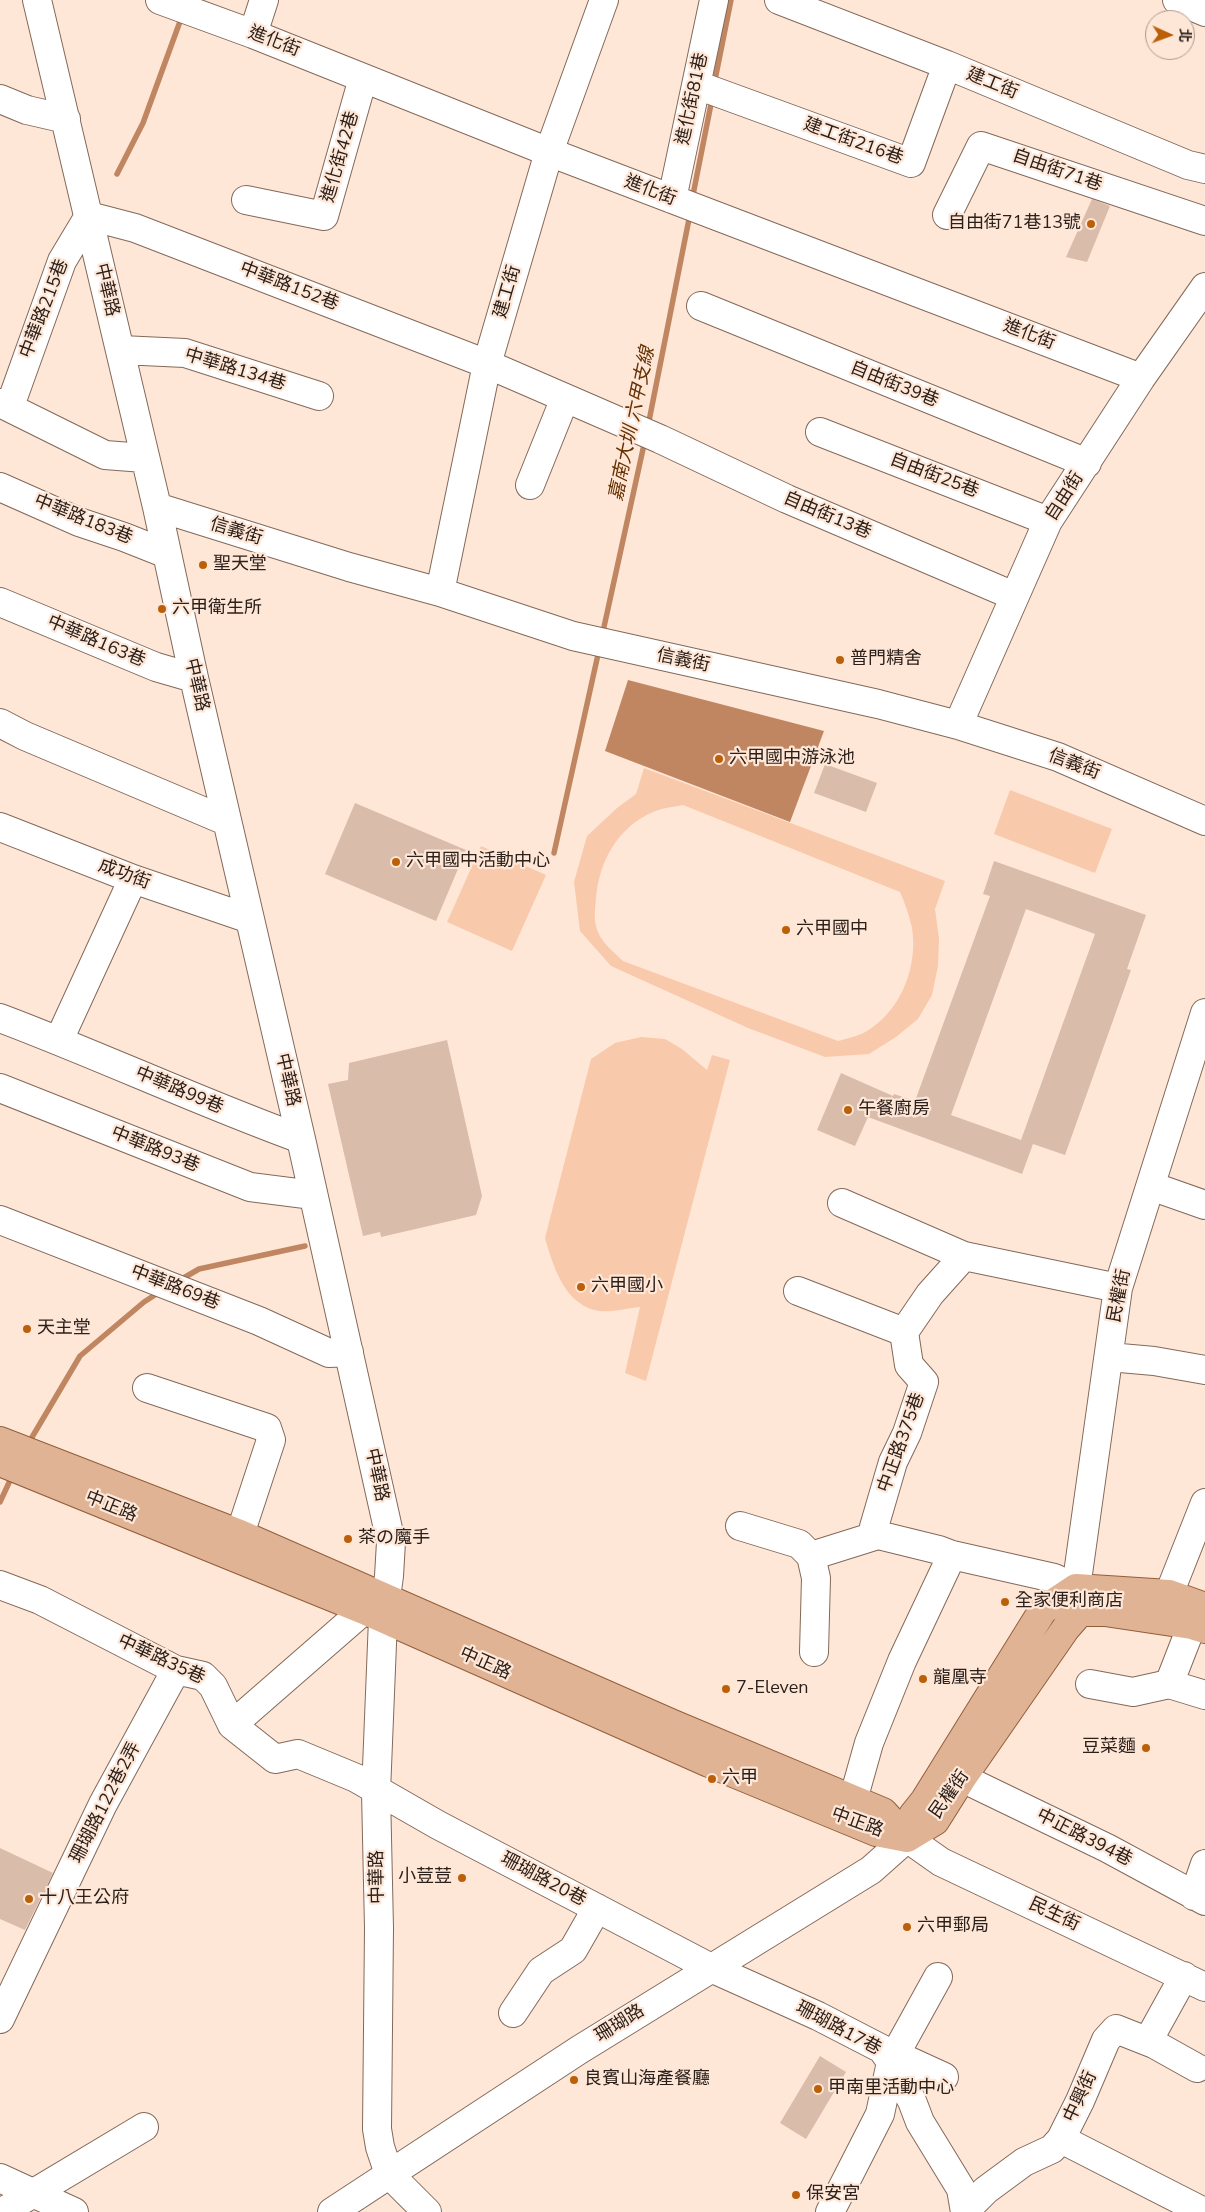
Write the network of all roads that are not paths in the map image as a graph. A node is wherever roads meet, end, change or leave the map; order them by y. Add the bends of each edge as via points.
1 (37, 0) edge
2 (264, 0) edge
3 (604, 0) edge
4 (714, 0) edge
5 (779, 0) edge
6 (1177, 0) edge
7 (177, 6) edge
8 (1205, 12) edge
9 (253, 34) junction
10 (947, 65) junction
11 (363, 78) junction
12 (711, 90) junction
13 (0, 99) edge
14 (66, 119) junction
15 (549, 152) junction
16 (1205, 169) edge
17 (246, 200) dead end
18 (686, 204) junction
19 (947, 215) dead end
20 (88, 216) junction
21 (1205, 221) edge
22 (1205, 287) edge
23 (701, 306) dead end
24 (121, 350) junction
25 (487, 364) junction
26 (1141, 378) junction
27 (319, 396) dead end
28 (565, 398) junction
29 (5, 404) edge
30 (820, 432) dead end
31 (144, 458) junction
32 (1087, 463) junction
33 (530, 485) dead end
34 (0, 487) edge
35 (157, 507) junction
36 (1048, 521) junction
37 (167, 554) junction
38 (440, 592) junction
39 (1014, 596) junction
40 (0, 602) edge
41 (194, 678) junction
42 (0, 723) edge
43 (958, 725) junction
44 (226, 821) junction
45 (1205, 821) edge
46 (0, 827) edge
47 (133, 879) junction
48 (250, 919) junction
49 (1205, 1013) edge
50 (0, 1018) edge
51 (59, 1040) junction
52 (0, 1088) edge
53 (301, 1139) junction
54 (1151, 1186) junction
55 (314, 1195) junction
56 (842, 1203) dead end
57 (1205, 1205) edge
58 (0, 1220) edge
59 (964, 1256) junction
60 (1118, 1288) junction
61 (798, 1291) dead end
62 (904, 1332) junction
63 (349, 1352) junction
64 (1109, 1358) junction
65 (1205, 1370) edge
66 (147, 1388) dead end
67 (2, 1452) edge
68 (1205, 1503) edge
69 (740, 1526) dead end
70 (240, 1534) junction
71 (878, 1535) junction
72 (952, 1555) junction
73 (812, 1556) junction
74 (0, 1584) edge
75 (1169, 1594) junction
76 (1078, 1600) junction
77 (377, 1609) junction
78 (1201, 1620) edge
79 (814, 1652) dead end
80 (176, 1670) junction
81 (1090, 1684) dead end
82 (1169, 1684) junction
83 (1205, 1695) edge
84 (232, 1725) junction
85 (962, 1778) junction
86 (376, 1792) junction
87 (853, 1800) junction
88 (907, 1838) junction
89 (1205, 1864) edge
90 (1200, 1899) edge
91 (596, 1908) junction
92 (711, 1968) junction
93 (938, 1977) dead end
94 (1194, 1982) edge
95 (513, 2013) dead end
96 (0, 2019) edge
97 (1148, 2041) junction
98 (893, 2065) junction
99 (1197, 2068) dead end
100 (944, 2077) dead end
101 (144, 2127) dead end
102 (1061, 2139) junction
103 (389, 2174) junction
104 (0, 2178) edge
105 (35, 2193) junction
106 (964, 2211) edge
107 (2, 2212) edge
108 (74, 2212) edge
109 (332, 2212) edge
110 (427, 2212) edge
111 (830, 2212) edge
112 (1204, 2212) edge

1 - 14 street, 中華路
2 - 9 street
3 - 15 street, 建工街
4 - 12 street, 進化街81巷
5 - 10 street, 建工街
6 - 8 street
7 - 9 street, 進化街
9 - 11 street, 進化街
10 - 12 street, 建工街216巷 via 910,162
10 - 16 street, 建工街 via 1188,165
11 - 15 street, 進化街
11 - 17 street, 進化街42巷 via 324,216
12 - 18 street, 進化街81巷
13 - 14 street via 26,110
14 - 20 street, 中華路
15 - 18 street, 進化街
15 - 25 street, 建工街
18 - 26 street, 進化街
19 - 21 street, 自由街71巷 via 981,146
20 - 24 street, 中華路
20 - 25 street, 中華路152巷 via 135,228
20 - 29 street, 中華路215巷 via 62,261
22 - 26 street, 自由街
23 - 32 street, 自由街39巷
24 - 27 street, 中華路134巷 via 185,353
24 - 31 street, 中華路
25 - 28 street, 中華路152巷
25 - 38 street, 建工街
26 - 32 street, 自由街
28 - 33 street
28 - 39 street, 自由街13巷 via 787,499
29 - 31 street, 中華路215巷 via 105,455
30 - 36 street, 自由街25巷
31 - 35 street, 中華路
32 - 36 street, 自由街
34 - 37 street, 中華路183巷 via 79,522
35 - 37 street, 中華路
35 - 38 street, 信義街
36 - 39 street, 自由街
37 - 41 street, 中華路
38 - 43 street, 信義街 via 573,636
39 - 43 street, 自由街
40 - 41 street, 中華路163巷 via 156,667
41 - 44 street, 中華路
42 - 44 street
43 - 45 street, 信義街 via 1058,757
44 - 48 street, 中華路
46 - 47 street, 成功街
47 - 48 street, 成功街
47 - 51 street
48 - 53 street, 中華路
49 - 54 street, 民權街
50 - 51 street, 中華路99巷
51 - 53 street, 中華路99巷
52 - 55 street, 中華路93巷 via 250,1187
53 - 55 street, 中華路
54 - 57 street
54 - 60 street, 民權街
55 - 63 street, 中華路
56 - 59 street
58 - 63 street, 中華路69巷 via 259,1321 330,1353
59 - 60 street
59 - 62 street via 930,1294
60 - 64 street, 民權街
61 - 62 street
62 - 71 street, 中正路375巷 via 910,1365 924,1382 907,1433 893,1462 874,1528
63 - 77 street, 中華路 via 391,1542 389,1576
64 - 65 street via 1154,1361
64 - 76 street, 民權街
66 - 70 street via 267,1428 271,1440
67 - 70 main road, 中正路
67 - 77 main road, 中正路
68 - 75 street
69 - 73 street via 798,1544
70 - 77 main road, 中正路
71 - 72 street
71 - 73 street
72 - 76 street via 1054,1578
72 - 87 street, 中正路 via 902,1661 869,1743
73 - 79 street via 816,1578
74 - 80 street, 中華路35巷 via 40,1600
75 - 76 main road
75 - 78 main road
76 - 78 main road via 1105,1612
76 - 85 main road, 民權街 via 1066,1628
76 - 88 main road, 民權街 via 1043,1610 913,1815
77 - 84 street
77 - 86 street, 中華路
77 - 87 main road, 中正路
77 - 88 main road, 中正路 via 709,1763 876,1832
78 - 82 street
80 - 84 street, 中華路35巷 via 203,1676 213,1686
80 - 96 street, 珊瑚路122巷2弄 via 103,1804
81 - 82 street via 1133,1692
82 - 83 street
84 - 86 street, 中華路35巷 via 275,1759 298,1754 356,1778
85 - 88 main road, 民權街 via 935,1821
85 - 90 street, 中正路394巷 via 1100,1845
86 - 91 street, 珊瑚路20巷
86 - 103 street, 中華路 via 379,1928 377,2129
87 - 88 main road, 中正路 via 883,1812
88 - 92 street, 珊瑚路 via 871,1870
88 - 94 street, 民生街 via 941,1862
89 - 90 street
91 - 92 street, 珊瑚路20巷
91 - 95 street via 573,1950 541,1971
92 - 98 street, 珊瑚路17巷 via 872,2044 882,2050
92 - 103 street, 珊瑚路
93 - 98 street
94 - 97 street
97 - 99 street, 中興街
97 - 102 street, 中興街 via 1116,2029 1106,2040
98 - 100 street via 909,2061
98 - 106 street, 珊瑚路17巷 via 920,2122 961,2189
98 - 111 street via 880,2114
101 - 105 street
102 - 106 street, 中興街 via 1052,2149 1024,2162 986,2190
102 - 112 street
103 - 109 street, 珊瑚路
103 - 110 street
104 - 105 street
105 - 107 street
105 - 108 street

